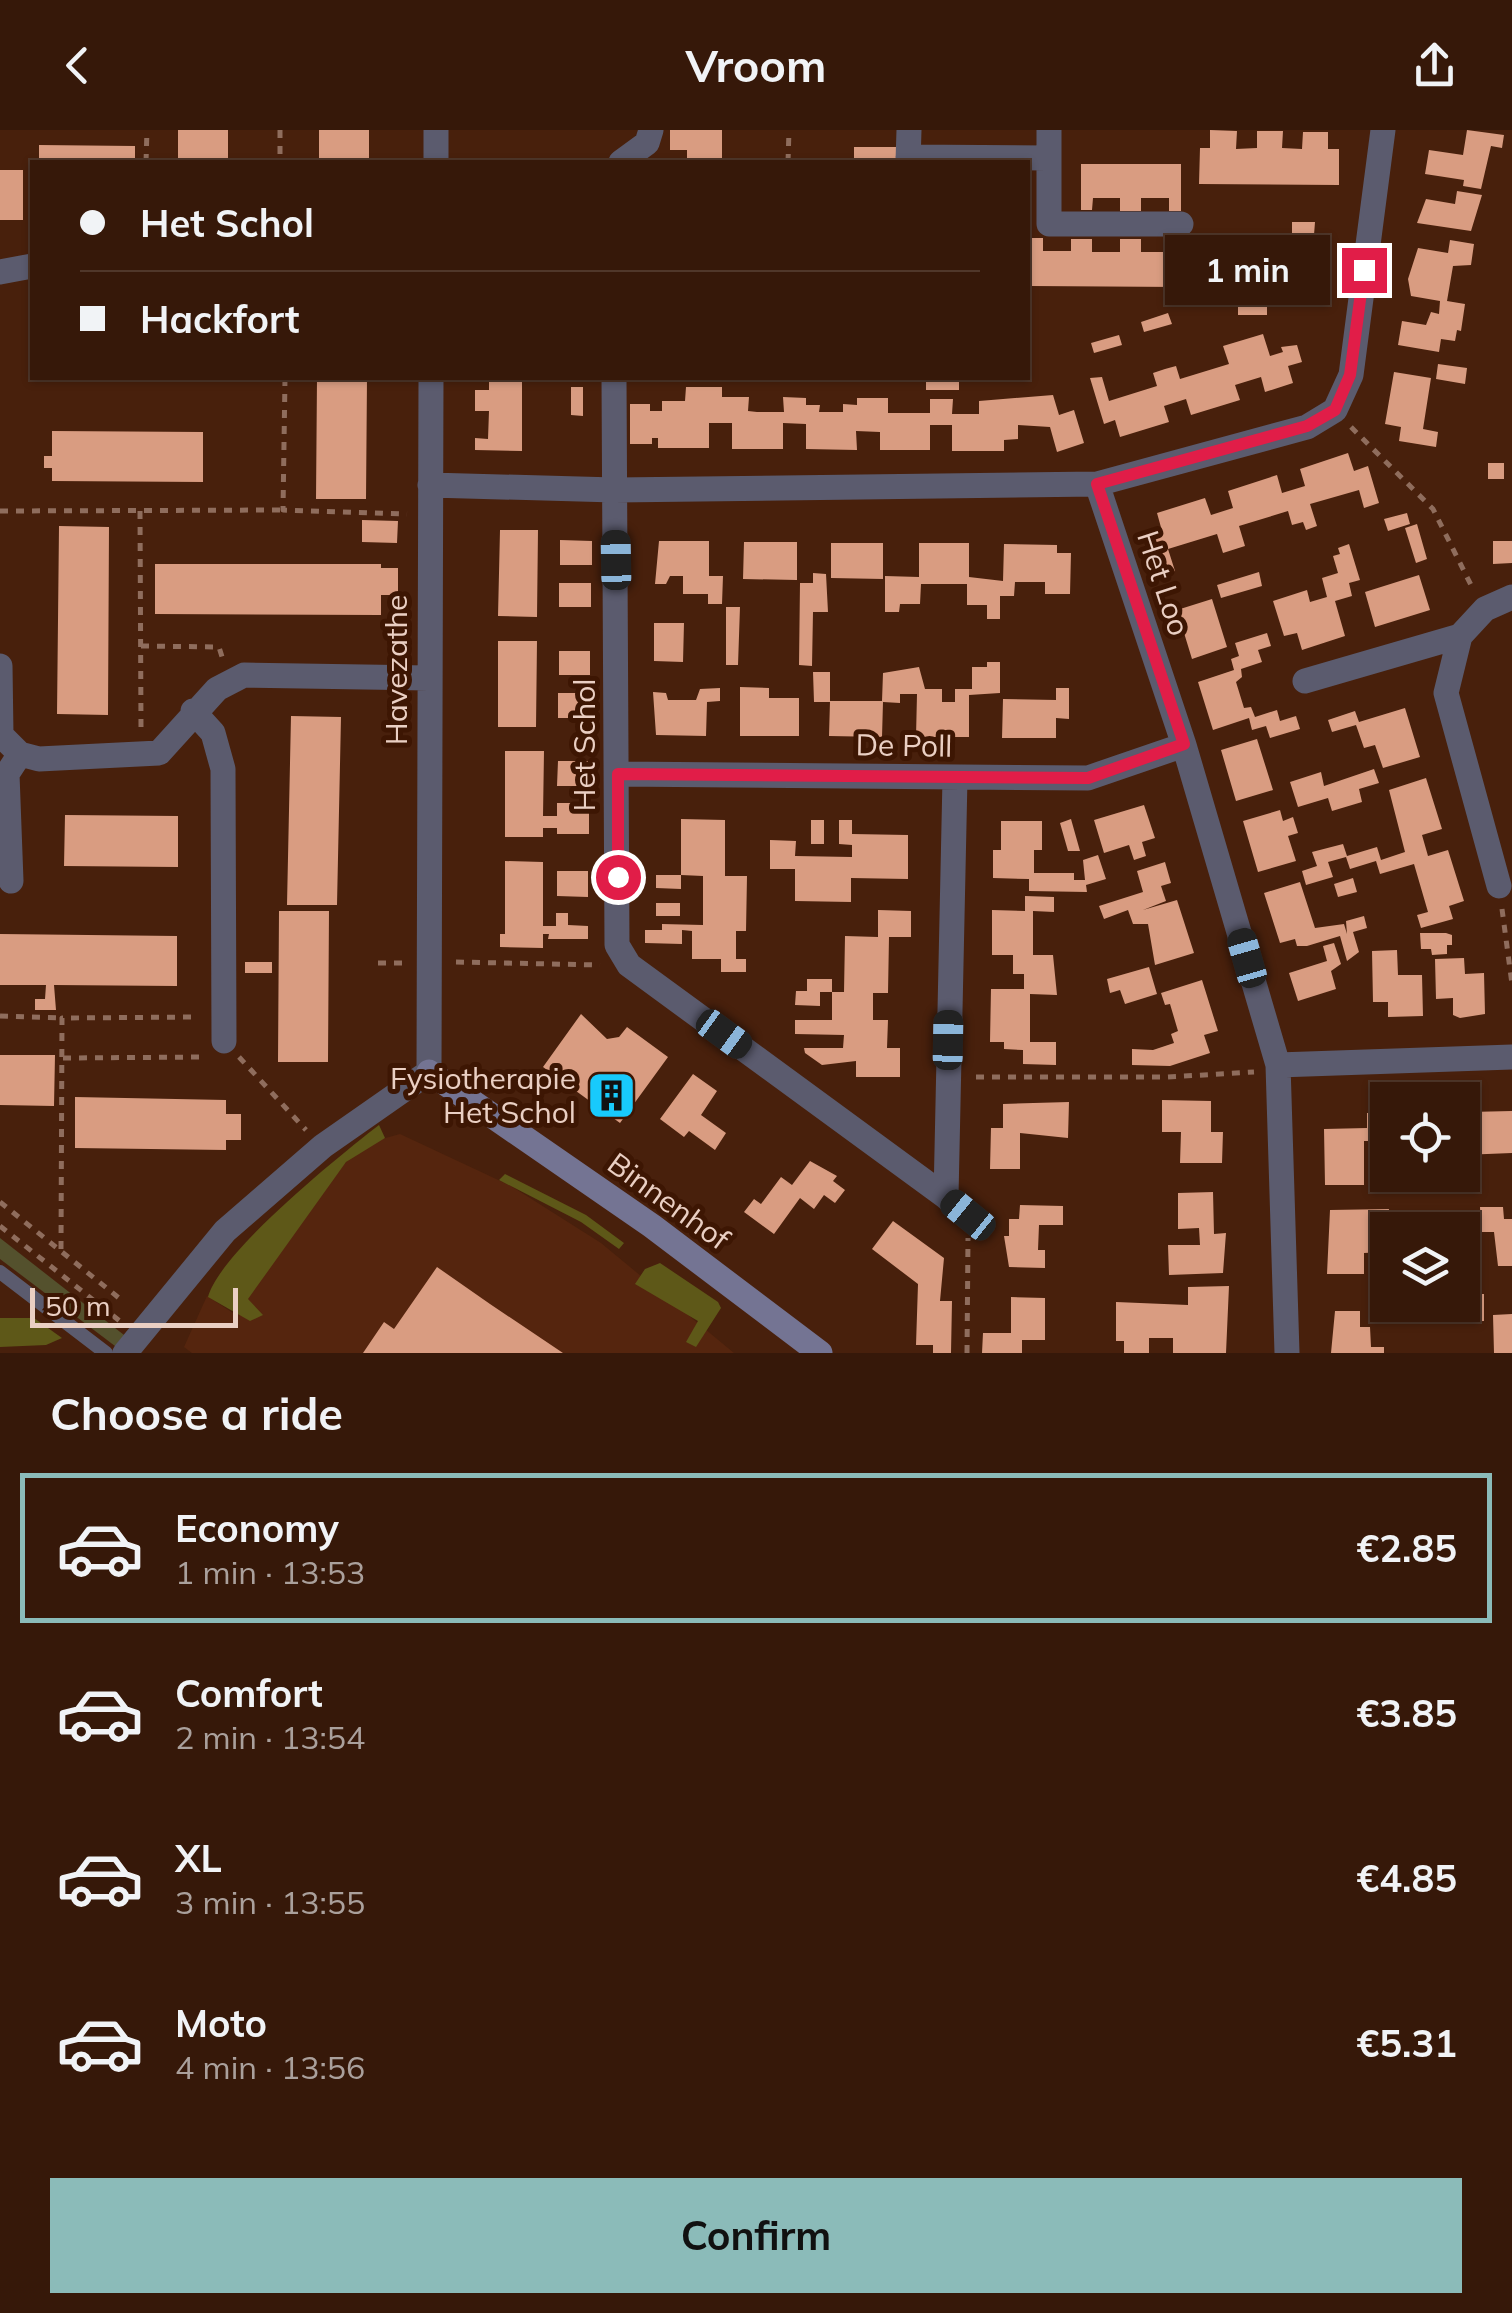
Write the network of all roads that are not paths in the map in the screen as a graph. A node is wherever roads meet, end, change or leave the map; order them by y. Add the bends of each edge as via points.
1 (436, 130) edge
2 (651, 130) edge
3 (908, 130) edge
4 (1049, 130) edge
5 (1383, 130) edge
6 (1048, 158) junction
7 (436, 160) edge
8 (624, 160) edge
9 (908, 160) edge
10 (1038, 224) edge
11 (1182, 224) dead end
12 (30, 266) edge
13 (0, 272) edge
14 (431, 380) edge
15 (614, 380) edge
16 (1097, 484) junction
17 (430, 485) junction
18 (615, 490) junction
19 (1512, 597) edge
20 (1460, 636) junction
21 (0, 666) edge
22 (428, 678) junction
23 (1305, 681) dead end
24 (194, 711) junction
25 (1184, 744) junction
26 (20, 754) junction
27 (618, 774) junction
28 (955, 778) junction
29 (11, 881) dead end
30 (1499, 886) road end
31 (222, 1038) road end
32 (1512, 1057) edge
33 (1278, 1066) junction
34 (429, 1072) junction
35 (946, 1197) junction
36 (968, 1215) road end
37 (0, 1272) edge
38 (131, 1346) edge
39 (106, 1353) edge
40 (820, 1353) edge
41 (1287, 1353) edge

1 - 7 street
2 - 8 street via 647,143
3 - 9 street
4 - 6 street
5 - 16 street via 1350,375 1335,410 1307,426
6 - 9 street
6 - 10 street
10 - 11 street
12 - 13 street
14 - 17 street, Havezathe
15 - 18 street, Het Schol
16 - 18 street
16 - 25 street, Het Loo
17 - 18 street
17 - 22 street, Havezathe
18 - 27 street, Het Schol
19 - 20 street via 1485,609
20 - 23 street
20 - 30 street via 1446,693
21 - 26 street via 1,735
22 - 24 street via 244,675
22 - 34 street, Havezathe
24 - 26 street via 159,753 39,759
24 - 31 street via 213,733 223,769
25 - 28 street, De Poll via 1088,778
25 - 33 street, Het Loo
26 - 29 street via 7,774
27 - 28 street, De Poll
27 - 35 street, Het Schol via 617,946 626,960
28 - 35 street
32 - 33 street
33 - 41 street, Het Loo
34 - 38 street via 323,1146 226,1231
34 - 40 street, Binnenhof via 652,1226
35 - 36 street
37 - 39 lane

